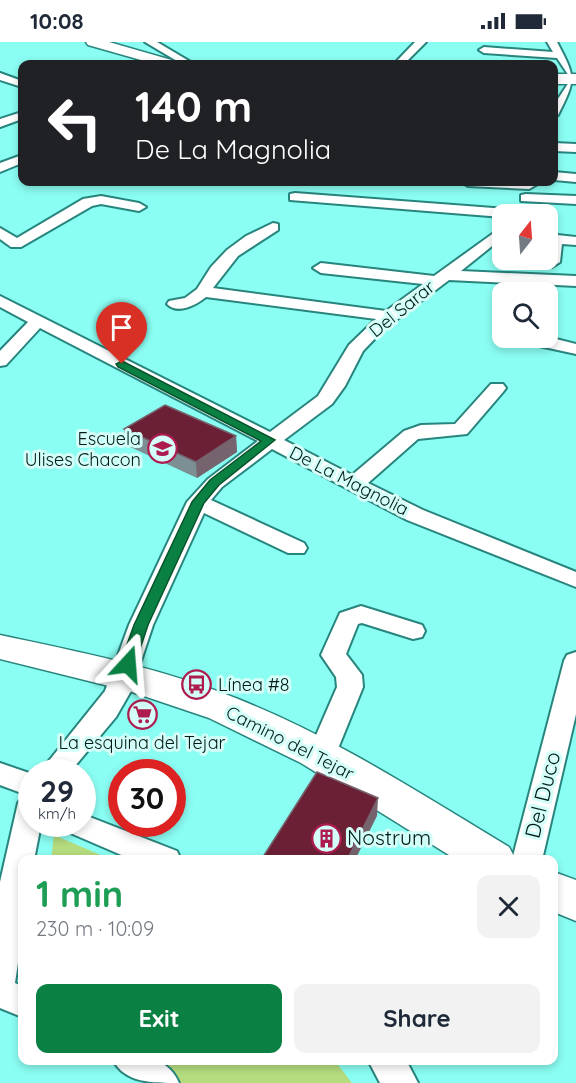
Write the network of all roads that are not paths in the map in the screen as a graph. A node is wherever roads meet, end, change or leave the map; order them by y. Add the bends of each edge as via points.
1 (93, 42) edge
2 (173, 42) edge
3 (421, 42) edge
4 (552, 42) edge
5 (155, 44) edge
6 (484, 50) dead end
7 (560, 55) junction
8 (156, 60) edge
9 (182, 60) edge
10 (403, 60) edge
11 (0, 76) edge
12 (558, 80) edge
13 (18, 83) edge
14 (574, 84) edge
15 (0, 88) edge
16 (558, 90) edge
17 (18, 92) edge
18 (558, 107) edge
19 (18, 117) edge
20 (0, 123) edge
21 (558, 147) edge
22 (576, 148) edge
23 (18, 161) edge
24 (0, 168) edge
25 (558, 176) edge
26 (576, 178) edge
27 (509, 186) edge
28 (529, 188) edge
29 (295, 197) dead end
30 (576, 200) edge
31 (523, 204) edge
32 (139, 207) dead end
33 (492, 212) edge
34 (273, 227) dead end
35 (6, 238) edge
36 (492, 240) edge
37 (558, 240) edge
38 (576, 241) edge
39 (321, 268) dead end
40 (440, 278) junction
41 (576, 281) edge
42 (203, 292) junction
43 (0, 301) edge
44 (175, 304) dead end
45 (388, 316) junction
46 (38, 321) junction
47 (558, 345) edge
48 (576, 349) edge
49 (0, 361) edge
50 (497, 388) dead end
51 (269, 440) junction
52 (355, 483) junction
53 (198, 502) junction
54 (296, 548) dead end
55 (576, 580) edge
56 (413, 631) dead end
57 (0, 647) edge
58 (576, 661) edge
59 (124, 676) junction
60 (321, 756) junction
61 (65, 759) edge
62 (0, 774) edge
63 (18, 781) edge
64 (96, 831) edge
65 (23, 837) edge
66 (19, 855) edge
67 (154, 855) edge
68 (486, 855) edge
69 (528, 855) edge
70 (18, 864) edge
71 (558, 893) edge
72 (576, 902) edge
73 (0, 979) edge
74 (0, 992) edge
75 (18, 1000) edge
76 (137, 1065) edge
77 (388, 1065) edge
78 (161, 1083) edge
79 (400, 1083) edge

1 - 8 street
2 - 5 street
3 - 10 street
4 - 7 street
5 - 9 street
6 - 7 street
7 - 14 street
11 - 13 street
12 - 14 street
14 - 16 street
14 - 18 street
15 - 17 street
19 - 20 street
21 - 22 street
23 - 24 street
25 - 26 street
27 - 28 street
28 - 30 street
28 - 31 street
29 - 33 street
32 - 35 street via 101,200 88,202
34 - 42 street via 230,254
36 - 40 street, Del Sarar
37 - 38 street
39 - 40 street
40 - 41 street
40 - 45 street, Del Sarar
42 - 44 street via 190,302
42 - 45 street
43 - 46 street, De La Magnolia
45 - 51 street, Del Sarar via 360,343 325,400
46 - 49 street
46 - 51 street, De La Magnolia
47 - 48 street
50 - 52 street via 460,430 411,435
51 - 52 street, De La Magnolia
51 - 53 street, Del Sarar via 215,483
52 - 55 street, De La Magnolia via 415,515
53 - 54 street
53 - 59 street, Del Sarar via 141,625
56 - 60 street via 361,614 348,619 333,655 349,675 350,687
57 - 59 street, Camino del Tejar
58 - 69 street, Del Duco
59 - 60 street, Camino del Tejar via 187,694 242,716
59 - 61 street, Del Sarar via 106,710
60 - 68 street, Camino del Tejar
62 - 63 street
64 - 67 street
65 - 66 street
70 - 73 street
71 - 72 street
74 - 75 street
76 - 78 street
77 - 79 street

